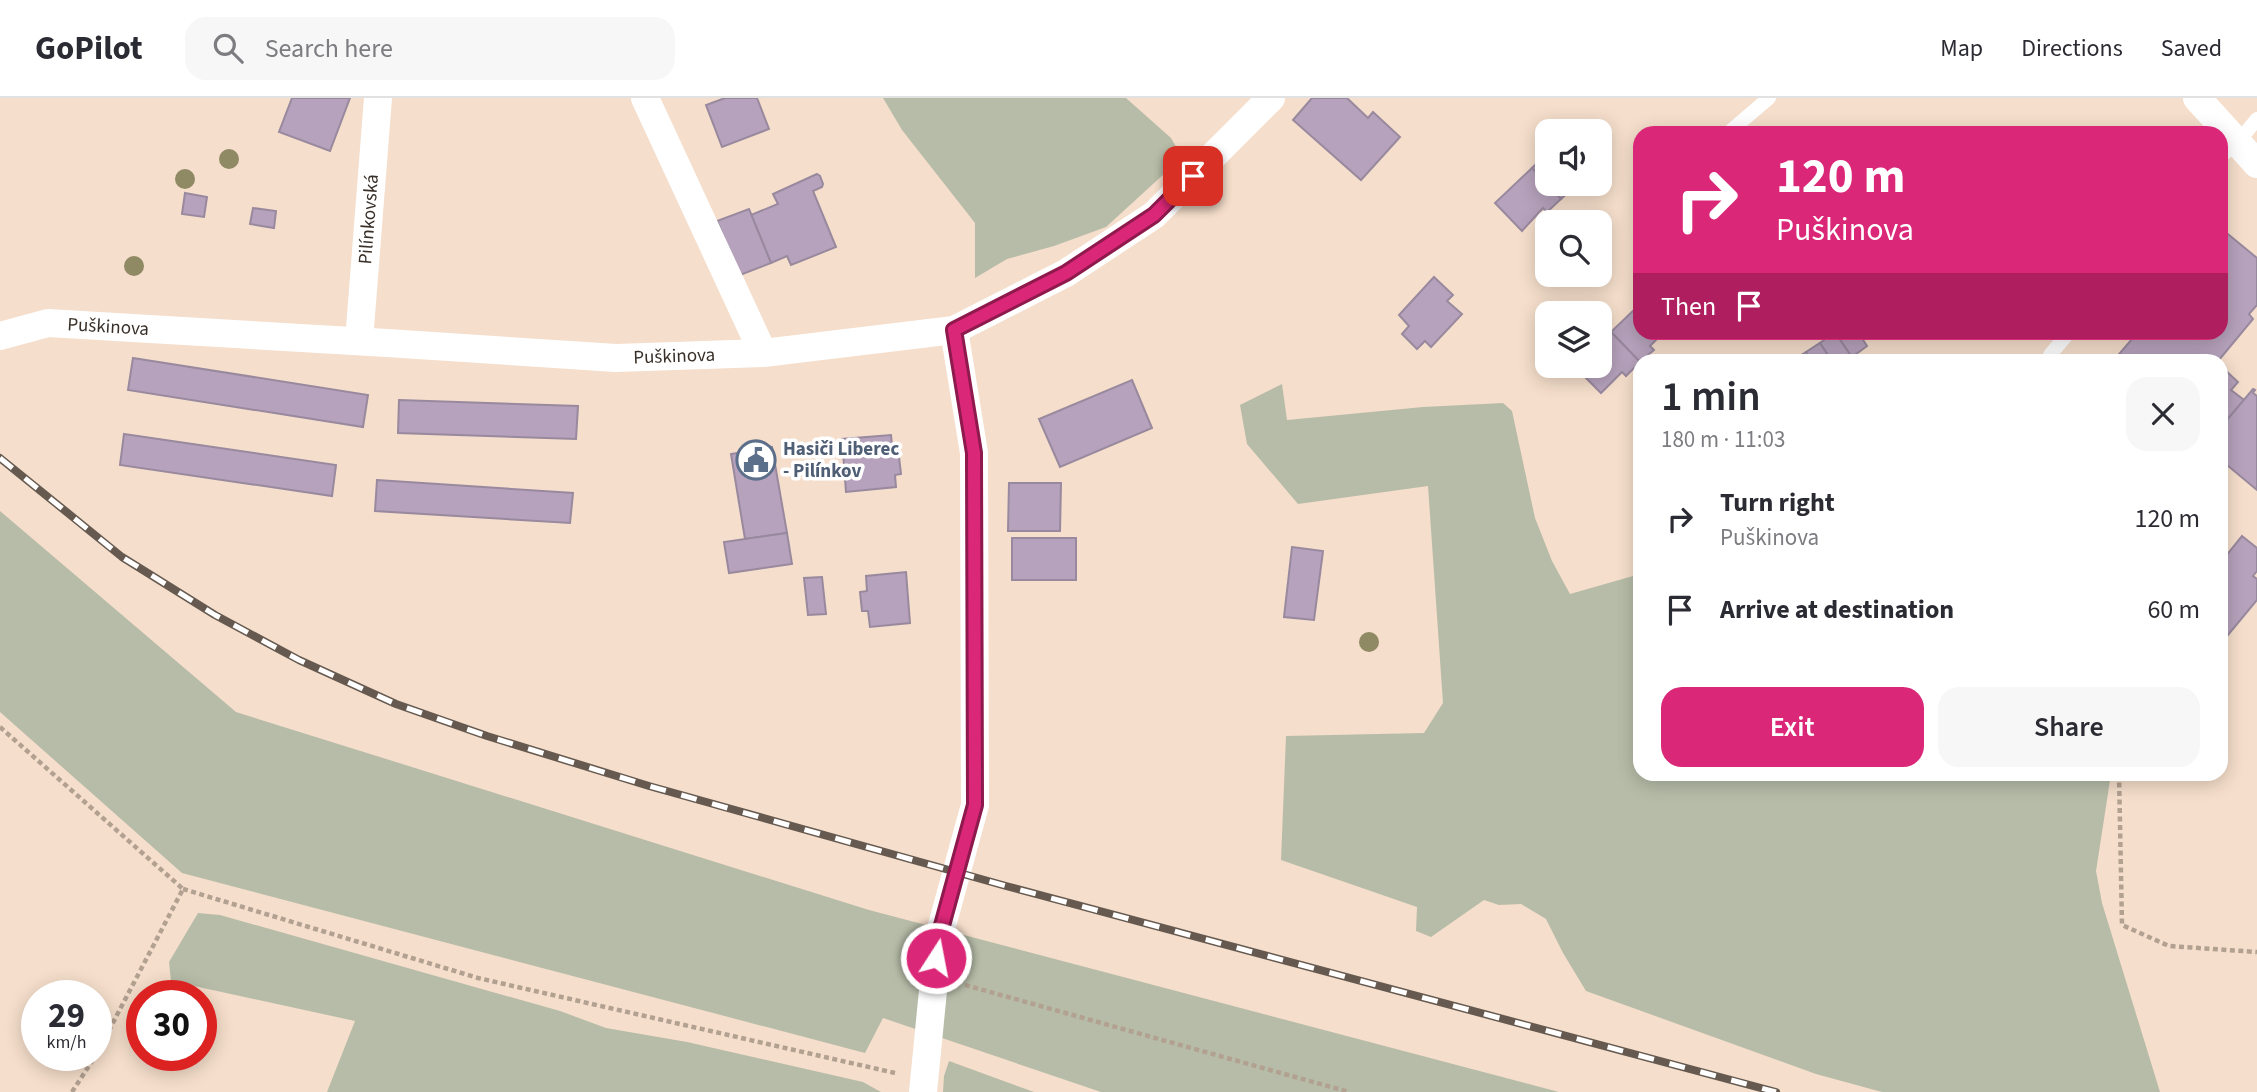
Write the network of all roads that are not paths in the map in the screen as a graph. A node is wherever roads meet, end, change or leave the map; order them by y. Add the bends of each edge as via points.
1 (378, 98) edge
2 (645, 98) edge
3 (1271, 98) edge
4 (1769, 98) edge
5 (2197, 98) edge
6 (2257, 119) edge
7 (1736, 126) edge
8 (2215, 126) edge
9 (2229, 149) edge
10 (2257, 164) edge
11 (954, 330) junction
12 (0, 336) edge
13 (2062, 340) edge
14 (359, 341) junction
15 (763, 353) junction
16 (2051, 354) edge
17 (923, 1086) edge

1 - 14 street, Pilínkovská
2 - 15 street
3 - 11 street, Puškinova via 1154,215 1066,273
4 - 7 lane
5 - 8 street
6 - 9 lane
9 - 10 street
11 - 15 street, Puškinova
11 - 17 street via 974,453 975,805 938,940
12 - 14 street, Puškinova via 48,323
13 - 16 lane
14 - 15 street, Puškinova via 616,358

